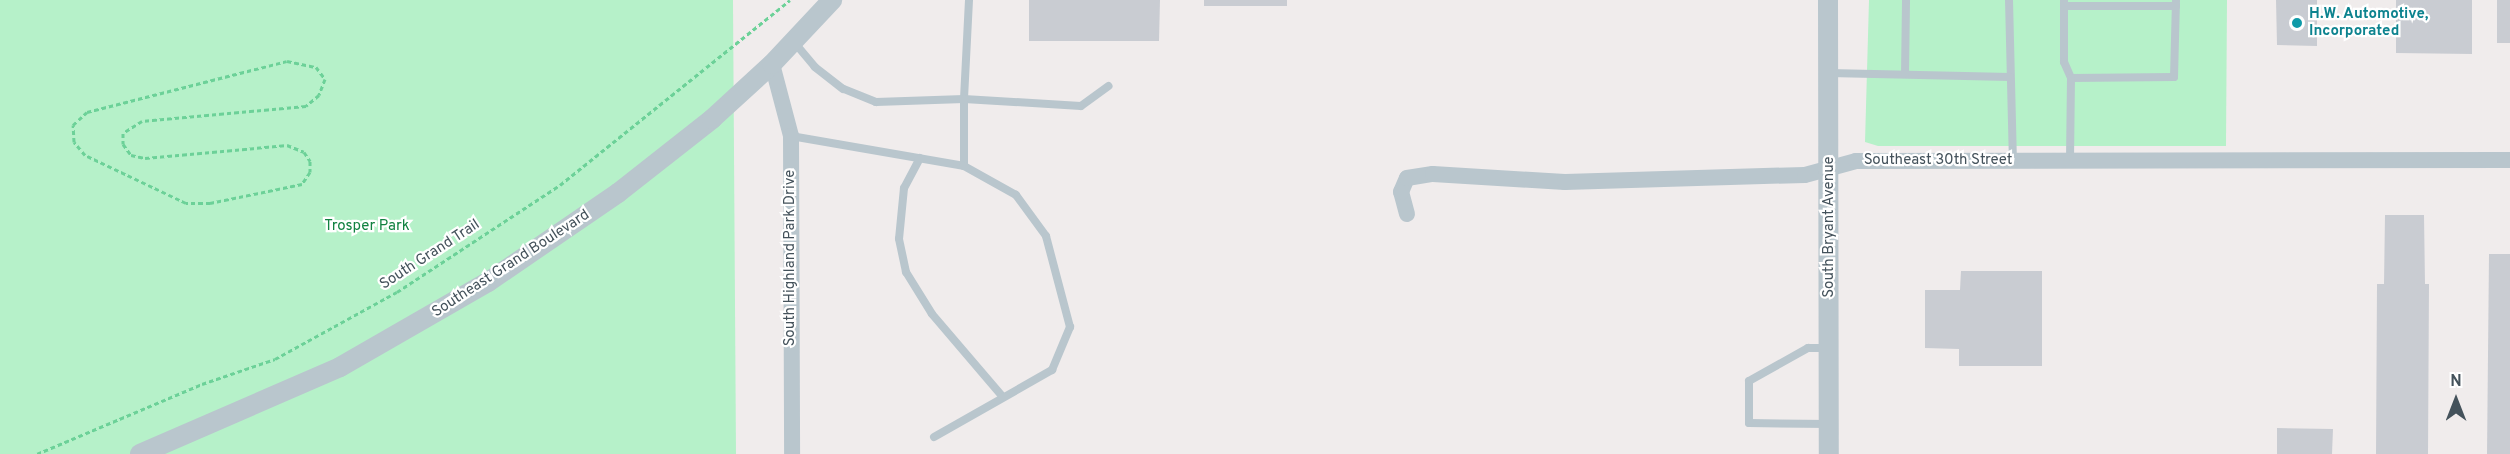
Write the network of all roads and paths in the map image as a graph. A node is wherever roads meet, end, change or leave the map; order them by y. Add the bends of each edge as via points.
1 (790, 0) edge
2 (831, 0) edge
3 (969, 0) edge
4 (1828, 0) edge
5 (1906, 0) edge
6 (2009, 0) edge
7 (2064, 3) edge
8 (2176, 3) edge
9 (793, 41) junction
10 (772, 64) junction
11 (1829, 73) junction
12 (1905, 74) junction
13 (2010, 77) junction
14 (2071, 78) junction
15 (1109, 86) dead end
16 (964, 99) junction
17 (208, 116) joint
18 (791, 136) junction
19 (920, 158) junction
20 (2013, 160) junction
21 (2070, 160) junction
22 (2510, 160) edge
23 (964, 166) junction
24 (1831, 167) junction
25 (1407, 214) dead end
26 (1830, 348) junction
27 (1003, 397) junction
28 (1829, 424) junction
29 (934, 437) dead end
30 (37, 454) edge
31 (140, 454) edge
32 (792, 454) edge
33 (1829, 454) edge

1 - 30 path, South Grand Trail via 560,185 397,292 275,359 202,384
2 - 9 street, Southeast Grand Boulevard
3 - 16 lane
4 - 11 street, South Bryant Avenue
5 - 12 lane
6 - 13 lane
7 - 8 lane
7 - 14 lane via 2064,62
8 - 14 lane via 2174,77
9 - 10 street, Southeast Grand Boulevard
9 - 16 lane via 815,67 843,89 876,102
10 - 18 street, South Highland Park Drive
10 - 31 street, Southeast Grand Boulevard via 626,186 488,282 340,367
11 - 12 lane
11 - 24 street, South Bryant Avenue
12 - 13 lane
13 - 20 lane
14 - 21 lane
15 - 16 lane via 1081,105
16 - 23 lane
17 - 17 path via 306,106 319,94 325,79 316,67 287,61 152,94 87,112 73,125 74,142 86,155 195,204 302,184 310,172 310,161 304,152 287,145 145,158 131,155 123,144 123,133 141,121
18 - 19 lane
18 - 32 street, South Highland Park Drive
19 - 23 lane
19 - 27 lane via 904,188 899,239 906,272 932,314
20 - 21 street, Southeast 30th Street
20 - 24 street, Southeast 30th Street via 1856,161
21 - 22 street, Southeast 30th Street
23 - 27 lane via 1016,195 1046,236 1070,327 1052,370
24 - 25 street, Southeast 30th Street via 1805,175 1565,182 1433,174 1407,178 1401,192
24 - 26 street, South Bryant Avenue
26 - 28 street, South Bryant Avenue
26 - 28 lane via 1808,348 1749,381 1749,423
27 - 29 lane
28 - 33 street, South Bryant Avenue

